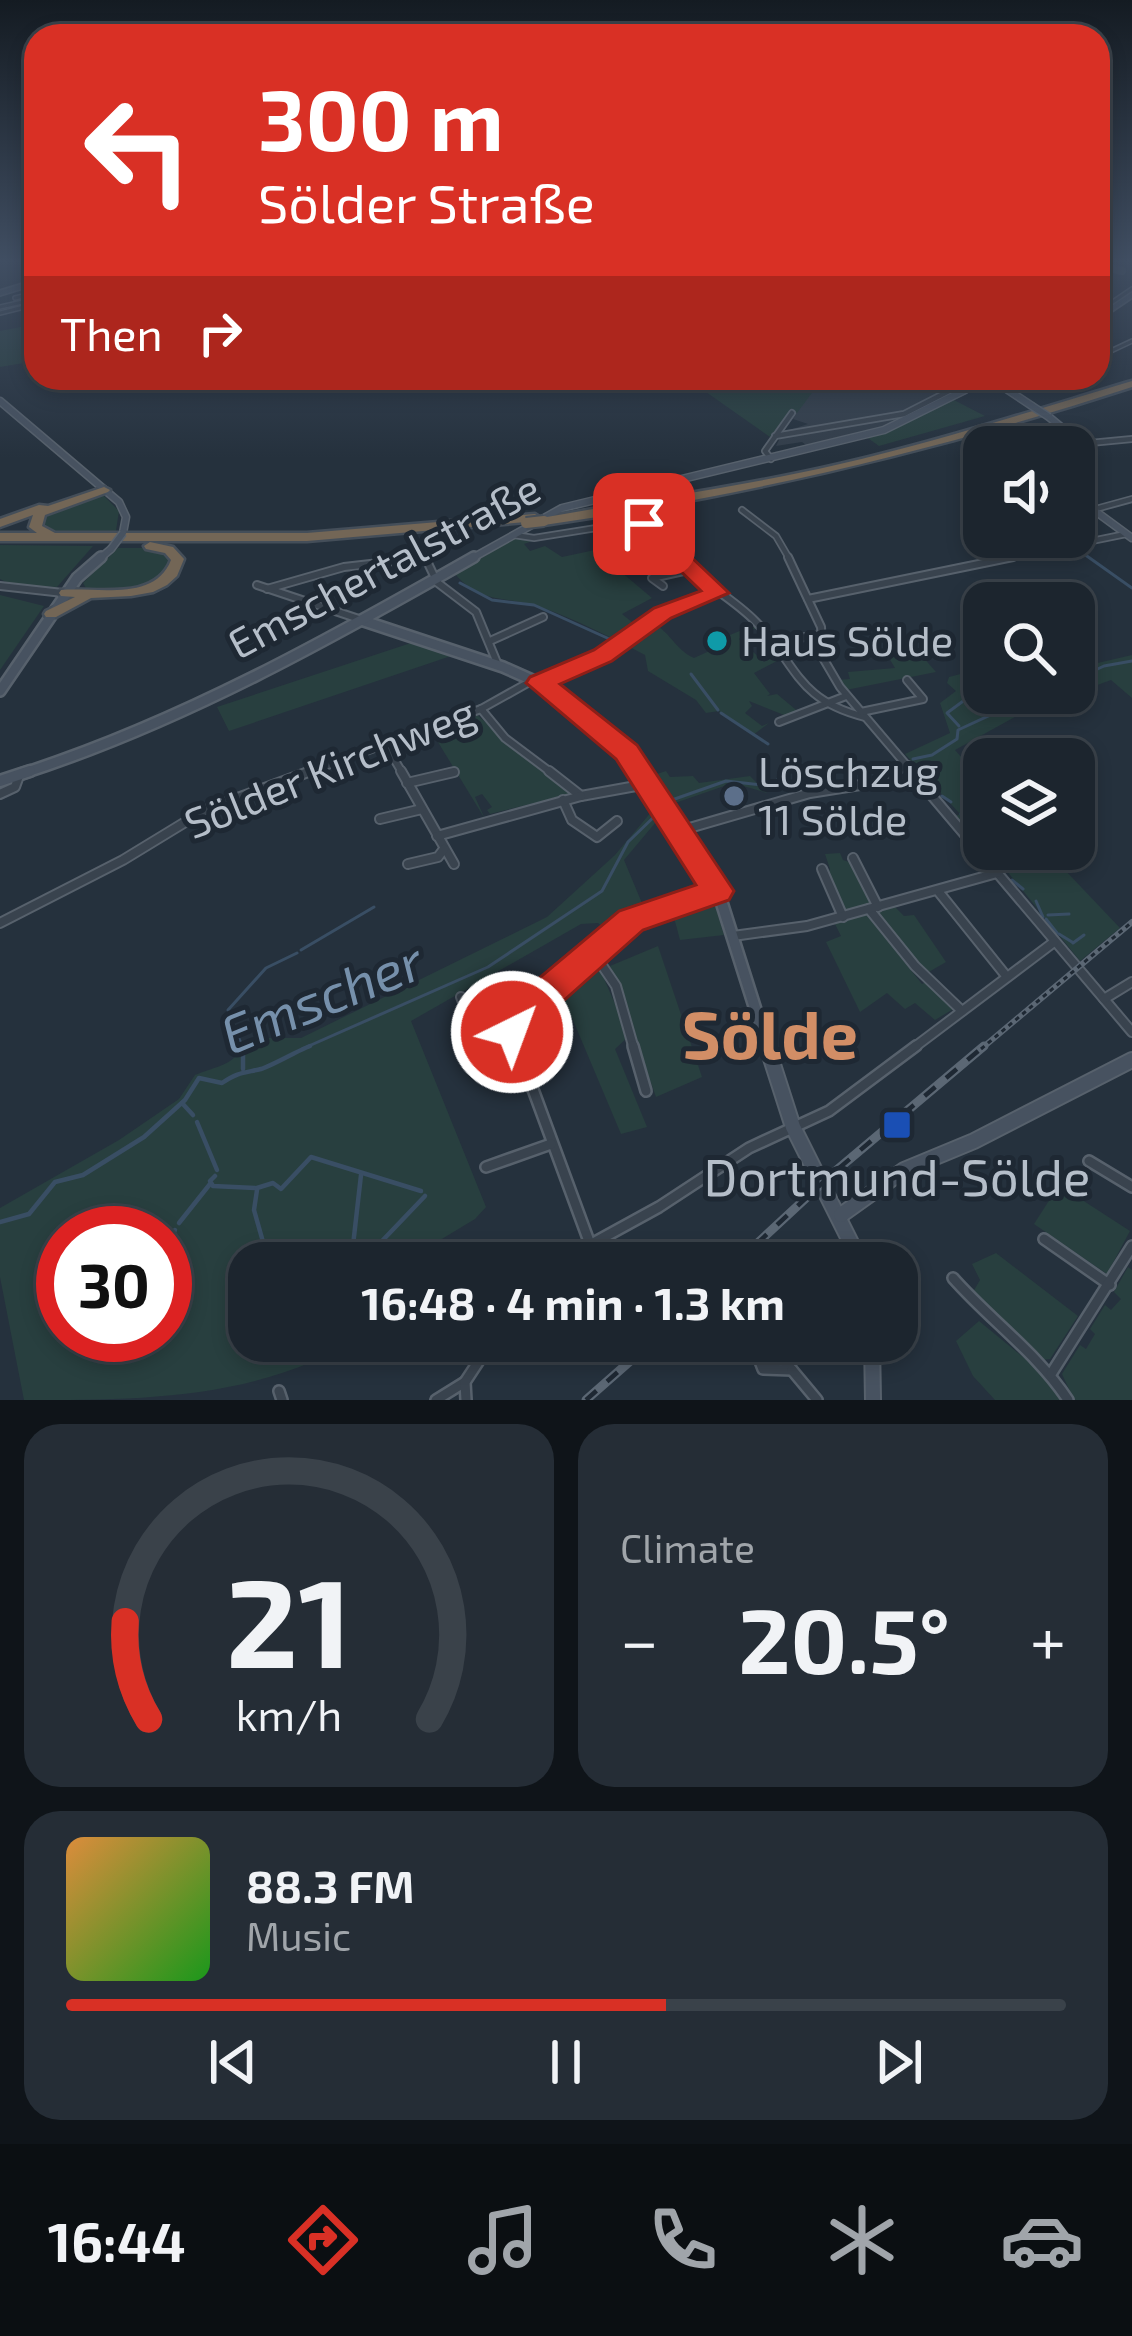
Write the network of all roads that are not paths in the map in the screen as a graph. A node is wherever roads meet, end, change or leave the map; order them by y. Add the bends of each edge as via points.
1 (970, 390) edge
2 (974, 390) edge
3 (1005, 390) edge
4 (1105, 390) edge
5 (0, 401) edge
6 (792, 413) dead end
7 (1060, 426) edge
8 (776, 436) junction
9 (1132, 439) edge
10 (1095, 443) edge
11 (771, 459) junction
12 (104, 489) junction
13 (1132, 499) edge
14 (1095, 509) edge
15 (742, 510) dead end
16 (1095, 512) edge
17 (540, 520) junction
18 (0, 523) edge
19 (514, 535) junction
20 (1129, 536) edge
21 (0, 539) edge
22 (66, 539) junction
23 (214, 543) junction
24 (135, 544) junction
25 (418, 544) dead end
26 (424, 558) junction
27 (688, 570) junction
28 (77, 578) junction
29 (435, 580) junction
30 (257, 585) dead end
31 (663, 586) dead end
32 (0, 588) edge
33 (267, 589) junction
34 (717, 593) junction
35 (43, 594) junction
36 (65, 595) junction
37 (86, 596) junction
38 (808, 599) junction
39 (51, 614) junction
40 (363, 621) junction
41 (541, 621) dead end
42 (822, 635) junction
43 (490, 641) junction
44 (772, 641) junction
45 (498, 665) junction
46 (907, 680) dead end
47 (536, 682) junction
48 (0, 691) edge
49 (846, 696) junction
50 (832, 702) junction
51 (481, 709) junction
52 (863, 714) junction
53 (779, 722) dead end
54 (384, 742) junction
55 (908, 765) junction
56 (454, 772) dead end
57 (19, 776) junction
58 (1, 780) edge
59 (407, 783) junction
60 (648, 783) junction
61 (0, 794) edge
62 (581, 796) junction
63 (562, 800) junction
64 (422, 809) junction
65 (380, 819) dead end
66 (617, 821) dead end
67 (680, 830) junction
68 (437, 836) junction
69 (444, 849) junction
70 (853, 858) dead end
71 (408, 864) dead end
72 (454, 864) dead end
73 (822, 869) dead end
74 (998, 873) junction
75 (938, 890) junction
76 (718, 891) junction
77 (874, 908) junction
78 (842, 916) junction
79 (0, 923) edge
80 (733, 936) junction
81 (1054, 942) junction
82 (593, 952) junction
83 (1006, 977) junction
84 (1132, 982) edge
85 (460, 997) dead end
86 (1104, 1000) junction
87 (962, 1011) junction
88 (1132, 1032) edge
89 (473, 1033) junction
90 (458, 1038) dead end
91 (518, 1054) junction
92 (1128, 1068) edge
93 (646, 1091) dead end
94 (793, 1127) junction
95 (551, 1144) junction
96 (1089, 1161) dead end
97 (487, 1167) dead end
98 (1132, 1187) edge
99 (841, 1215) junction
100 (1044, 1239) dead end
101 (589, 1242) edge
102 (594, 1242) edge
103 (852, 1242) edge
104 (1132, 1246) edge
105 (953, 1278) dead end
106 (1110, 1285) junction
107 (478, 1362) edge
108 (872, 1362) edge
109 (791, 1370) dead end
110 (1051, 1374) junction
111 (465, 1382) junction
112 (436, 1400) edge
113 (466, 1400) edge
114 (817, 1400) edge
115 (873, 1400) edge
116 (1068, 1400) edge

1 - 8 street via 904,414
2 - 11 main road, Emschertalstraße via 904,422
3 - 7 main road, bridge
4 - 17 highway via 831,471
5 - 12 main road
6 - 8 street
8 - 11 street via 765,452
9 - 10 street
11 - 19 main road, Emschertalstraße via 573,504
12 - 18 highway
12 - 22 highway via 37,517 37,530
12 - 28 main road, bridge via 124,511 123,533
13 - 14 street
15 - 38 street via 776,536
16 - 20 main road
17 - 22 highway via 307,537
17 - 23 highway
19 - 27 street via 636,520
19 - 29 main road, Emschertalstraße
20 - 38 street
21 - 22 highway
21 - 24 highway
23 - 24 highway
23 - 37 highway via 186,552 178,574 156,587
24 - 37 highway via 171,551 177,570 140,590
25 - 26 street
26 - 29 street
26 - 33 street via 344,567
27 - 31 street via 652,578
27 - 34 street
28 - 35 street
28 - 36 main road
28 - 37 highway
29 - 40 main road, Emschertalstraße
29 - 43 street via 470,606
30 - 33 street
32 - 35 street
33 - 40 street
34 - 44 street
34 - 47 street, Sölder Kirchweg via 662,613 603,656
35 - 36 street
35 - 39 street via 53,601
36 - 37 highway
36 - 39 main road
37 - 39 highway
38 - 42 street
39 - 48 main road
40 - 45 main road
40 - 57 main road, Emschertalstraße via 81,755
41 - 43 street
42 - 44 street
42 - 49 street via 823,658
43 - 45 street
44 - 50 street via 793,677
45 - 47 main road
46 - 52 street via 925,702
47 - 51 street, Sölder Kirchweg
47 - 60 main road via 612,738
49 - 50 street
49 - 52 street
50 - 52 street
50 - 53 street
51 - 54 street, Sölder Kirchweg
51 - 62 street via 505,738
52 - 55 street
54 - 59 street
54 - 79 street, Sölder Kirchweg via 206,810
55 - 67 street via 879,782
55 - 74 street
56 - 59 street
57 - 58 main road, Emschertalstraße
57 - 61 street, Emschertalstraße
59 - 64 street
60 - 62 street
60 - 67 main road
62 - 63 street
63 - 66 street via 572,820 597,837
63 - 68 street
64 - 65 street
64 - 68 street
67 - 76 main road
68 - 69 street
69 - 71 street
69 - 72 street
70 - 77 street
73 - 78 street
74 - 75 street
74 - 81 street
75 - 77 street
75 - 83 street
76 - 80 main road
76 - 82 street via 637,916
77 - 78 street
77 - 87 street via 915,966
78 - 80 street
80 - 94 main road
81 - 83 street
81 - 86 street
82 - 91 street via 519,1017 512,1037
82 - 93 street via 616,986
83 - 87 street
84 - 86 street
85 - 89 street
86 - 88 street
87 - 94 street via 829,1111
89 - 90 street
89 - 91 street via 485,1062
91 - 95 street
92 - 99 main road via 904,1170
94 - 99 main road
94 - 102 street
95 - 97 street
95 - 101 street
96 - 98 street
99 - 103 main road
100 - 106 street
104 - 106 street
105 - 110 street
106 - 110 street
107 - 111 street
108 - 115 main road
109 - 114 street
110 - 116 street
111 - 112 street
111 - 113 street

